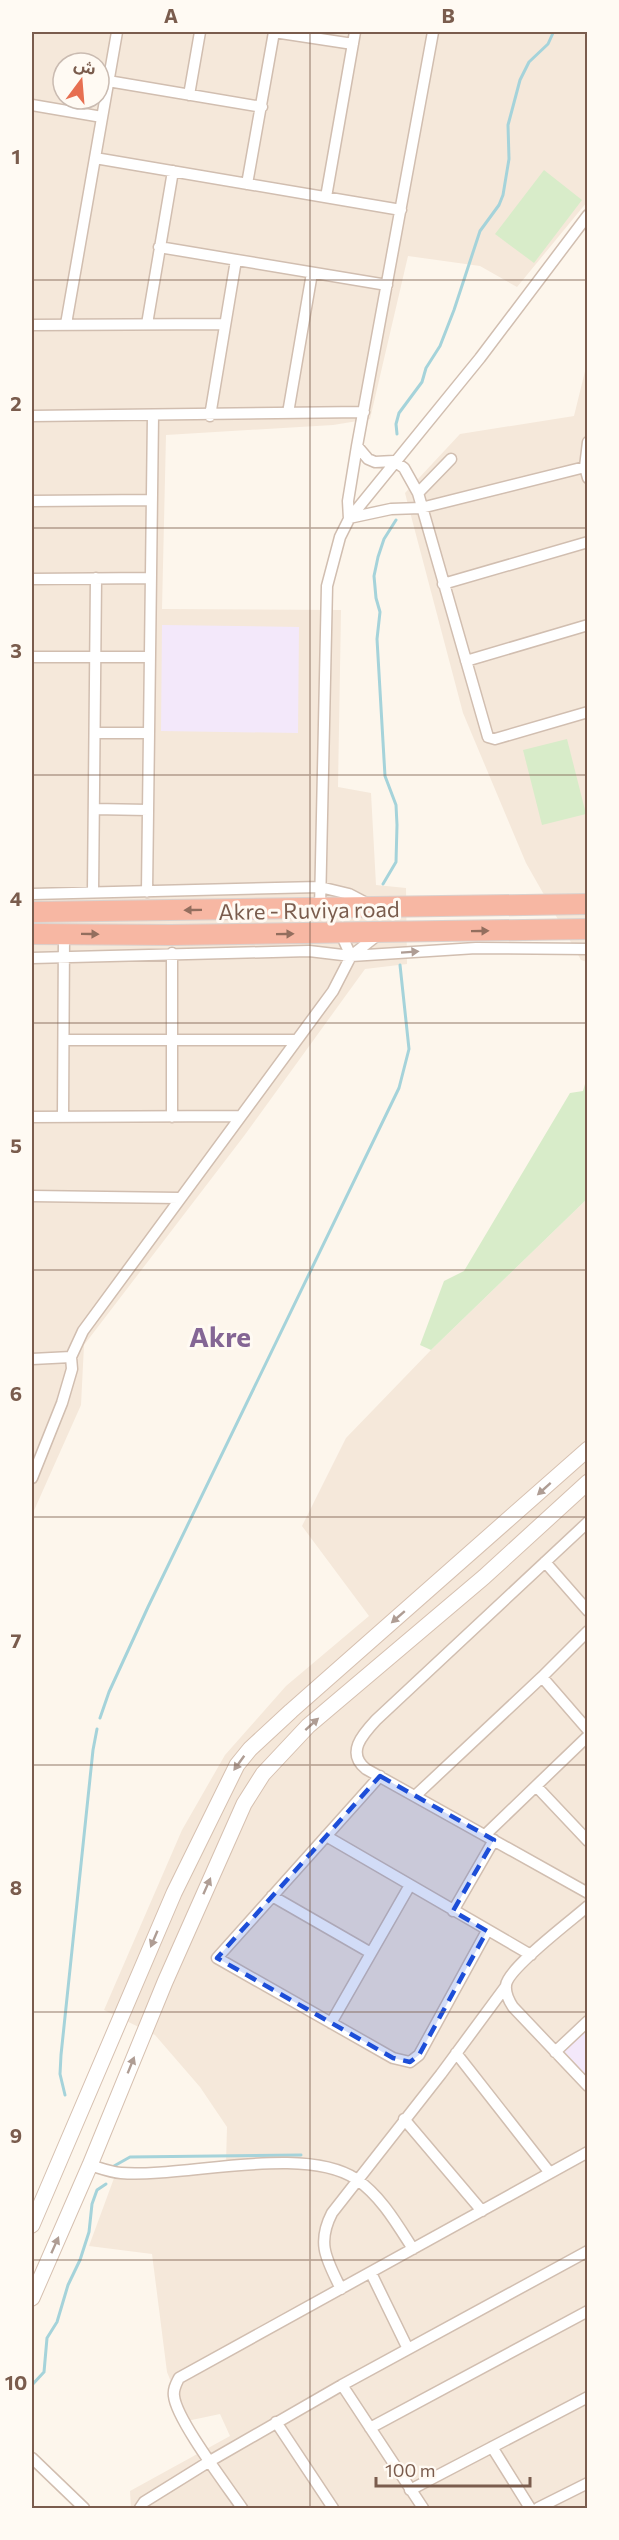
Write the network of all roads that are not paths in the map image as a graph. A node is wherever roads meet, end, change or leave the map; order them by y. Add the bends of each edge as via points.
1 (117, 32) edge
2 (200, 32) edge
3 (355, 32) edge
4 (433, 32) edge
5 (353, 44) junction
6 (111, 65) edge
7 (111, 82) edge
8 (189, 95) junction
9 (32, 105) edge
10 (262, 107) junction
11 (103, 111) edge
12 (102, 117) junction
13 (95, 158) junction
14 (173, 171) junction
15 (247, 184) junction
16 (326, 197) junction
17 (401, 210) junction
18 (588, 215) edge
19 (159, 247) junction
20 (236, 260) junction
21 (312, 273) junction
22 (387, 285) junction
23 (66, 324) junction
24 (147, 324) junction
25 (225, 324) junction
26 (32, 325) edge
27 (364, 412) junction
28 (288, 413) junction
29 (153, 415) junction
30 (32, 416) edge
31 (210, 416) junction
32 (588, 442) edge
33 (357, 446) junction
34 (451, 459) dead end
35 (394, 461) junction
36 (586, 472) edge
37 (418, 493) junction
38 (152, 500) junction
39 (32, 501) edge
40 (422, 508) junction
41 (349, 519) junction
42 (588, 542) edge
43 (96, 578) junction
44 (151, 578) junction
45 (32, 579) edge
46 (443, 584) junction
47 (588, 625) edge
48 (32, 657) edge
49 (96, 657) junction
50 (150, 657) junction
51 (466, 662) junction
52 (588, 712) edge
53 (95, 733) junction
54 (149, 733) junction
55 (94, 809) junction
56 (148, 810) junction
57 (320, 887) junction
58 (93, 892) junction
59 (147, 892) junction
60 (32, 894) edge
61 (588, 904) edge
62 (320, 908) junction
63 (375, 908) junction
64 (32, 912) edge
65 (588, 929) edge
66 (380, 933) junction
67 (32, 934) edge
68 (64, 934) junction
69 (341, 934) junction
70 (588, 949) edge
71 (172, 953) junction
72 (64, 956) junction
73 (351, 956) junction
74 (32, 958) edge
75 (64, 1040) junction
76 (171, 1040) junction
77 (296, 1040) junction
78 (240, 1116) junction
79 (63, 1117) junction
80 (172, 1117) junction
81 (32, 1118) edge
82 (32, 1196) edge
83 (179, 1198) junction
84 (71, 1357) junction
85 (32, 1359) edge
86 (588, 1449) edge
87 (32, 1478) edge
88 (586, 1485) edge
89 (588, 1522) edge
90 (466, 1559) junction
91 (545, 1562) junction
92 (484, 1576) junction
93 (588, 1611) edge
94 (588, 1631) edge
95 (542, 1677) junction
96 (588, 1730) edge
97 (588, 1736) edge
98 (380, 1776) junction
99 (536, 1786) junction
100 (415, 1796) junction
101 (326, 1836) junction
102 (489, 1838) junction
103 (588, 1841) edge
104 (410, 1885) junction
105 (588, 1893) edge
106 (272, 1896) junction
107 (588, 1906) edge
108 (453, 1911) junction
109 (487, 1931) junction
110 (371, 1953) junction
111 (531, 1955) junction
112 (506, 1986) junction
113 (588, 2021) edge
114 (331, 2023) junction
115 (555, 2052) junction
116 (456, 2053) junction
117 (588, 2086) edge
118 (404, 2119) junction
119 (588, 2152) edge
120 (90, 2165) junction
121 (550, 2173) junction
122 (52, 2178) junction
123 (358, 2180) junction
124 (32, 2198) edge
125 (482, 2211) junction
126 (32, 2225) edge
127 (413, 2249) junction
128 (588, 2251) edge
129 (371, 2273) junction
130 (341, 2289) junction
131 (32, 2298) edge
132 (588, 2311) edge
133 (408, 2349) junction
134 (342, 2385) junction
135 (588, 2397) edge
136 (276, 2422) junction
137 (370, 2428) junction
138 (492, 2447) junction
139 (32, 2458) edge
140 (210, 2461) junction
141 (588, 2483) edge
142 (410, 2490) junction
143 (84, 2508) edge
144 (140, 2508) edge
145 (242, 2508) edge
146 (333, 2508) edge
147 (423, 2508) edge
148 (530, 2508) edge
149 (538, 2508) edge

1 - 6 street
2 - 8 street
3 - 5 street
4 - 17 street
5 - 10 street via 274,32
5 - 16 street
7 - 8 street
8 - 10 street
9 - 12 street
10 - 15 street
11 - 12 street
12 - 13 street
13 - 14 street
13 - 23 street
14 - 15 street
14 - 19 street
15 - 16 street
16 - 17 street
17 - 22 street
18 - 35 street via 480,358
19 - 20 street
19 - 24 street
20 - 21 street
20 - 25 street
21 - 22 street
21 - 28 street
22 - 27 street
23 - 24 street
23 - 26 street
24 - 25 street
25 - 31 street
27 - 28 street
27 - 33 street
28 - 31 street
29 - 30 street
29 - 31 street
29 - 38 street
32 - 36 street
33 - 35 street via 375,462
33 - 41 street
34 - 37 street
35 - 37 street via 404,468
35 - 41 street
36 - 40 street
37 - 40 street
38 - 39 street
38 - 44 street
40 - 41 street via 391,509
40 - 46 street
41 - 57 street via 327,586
42 - 46 street
43 - 44 street
43 - 45 street
43 - 49 street
44 - 50 street
46 - 51 street
47 - 51 street
48 - 49 street
49 - 50 street
49 - 53 street
50 - 54 street
51 - 52 street via 491,739
53 - 54 street
53 - 55 street
54 - 56 street
55 - 56 street
55 - 58 street
56 - 59 street
57 - 59 street
57 - 62 street
57 - 63 street via 349,894
58 - 59 street
58 - 60 street
61 - 63 highway, Akre - Ruviya road
62 - 63 highway, Akre - Ruviya road
62 -> 64 highway, Akre - Ruviya road
66 -> 65 highway, Akre - Ruviya road
66 - 69 highway, Akre - Ruviya road
66 - 73 street
67 - 68 highway, Akre - Ruviya road
68 -> 69 highway, Akre - Ruviya road
68 - 72 street
69 - 73 street
73 -> 70 street via 476,948
71 - 72 street
71 - 73 street via 309,951
71 - 76 street
72 - 74 street
72 - 75 street
73 - 77 street via 333,991
75 - 76 street
75 - 79 street
76 - 77 street
76 - 80 street
77 - 78 street
78 - 80 street
78 - 83 street
79 - 80 street
79 - 81 street
82 - 83 street
83 - 84 street via 83,1331
84 - 85 street
84 - 87 street via 66,1394
86 -> 90 main road
88 - 92 main road
89 - 91 street
90 - 92 main road
90 -> 122 main road via 291,1711 237,1765 174,1893
91 - 93 street
91 - 98 street via 366,1730 357,1746 357,1758 366,1769
120 -> 92 main road via 165,1982 244,1804 263,1774 308,1726
94 - 95 street
95 - 96 street
95 - 100 street
97 - 99 street
98 - 100 street
98 - 101 street
99 - 102 street
99 - 103 street
100 - 102 street
101 - 104 street
101 - 106 street
102 - 105 street
102 - 108 street
104 - 108 street
104 - 110 street
106 - 110 street
106 - 114 street via 217,1958
107 - 111 street
108 - 109 street
109 - 111 street
109 - 114 street via 414,2060 393,2058
110 - 114 street
111 - 112 street via 513,1971
112 - 115 street via 509,2002
112 - 116 street
113 - 115 street
115 - 117 street
116 - 118 street
116 - 121 street
118 - 123 street
118 - 125 street
119 - 121 street
120 - 123 street via 120,2173 306,2165 334,2168
131 -> 120 main road
121 - 125 street
122 - 124 main road
122 - 126 main road
123 - 127 street via 386,2208
123 - 130 street via 325,2227 325,2256
125 - 127 street
127 - 129 street
128 - 133 street
129 - 130 street
129 - 133 street
130 - 140 street via 179,2378 174,2395 176,2404
132 - 137 street
133 - 134 street
134 - 136 street
134 - 137 street
135 - 138 street
136 - 140 street
136 - 146 street
137 - 142 street
138 - 142 street
138 - 148 street
139 - 143 street
140 - 144 street
140 - 145 street
141 - 149 street
142 - 147 street

